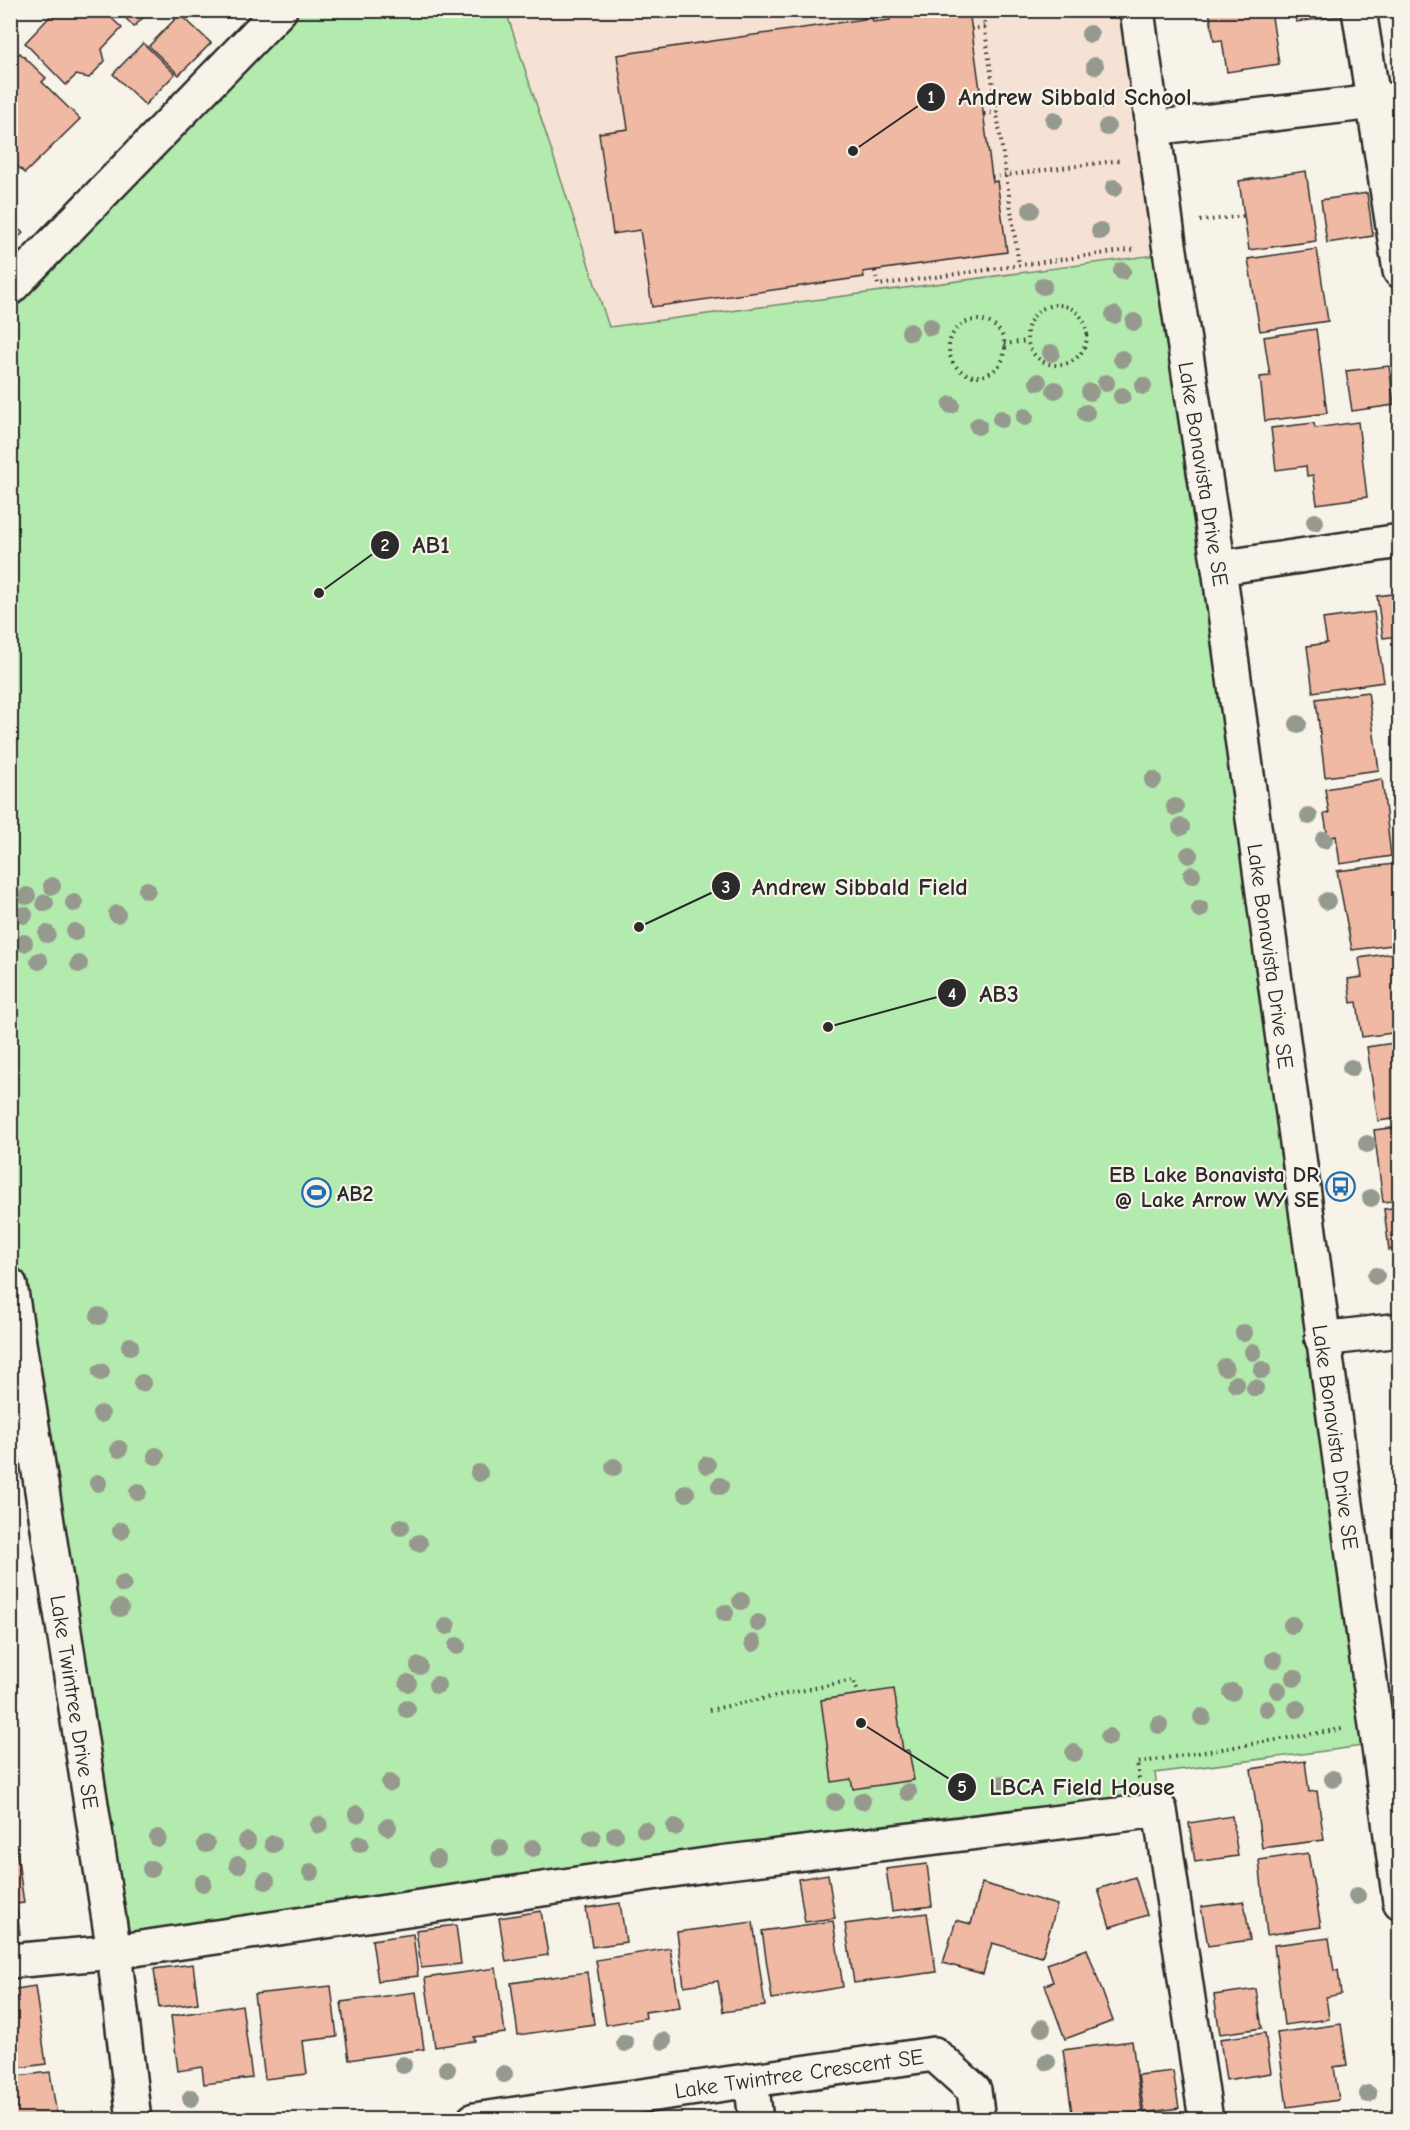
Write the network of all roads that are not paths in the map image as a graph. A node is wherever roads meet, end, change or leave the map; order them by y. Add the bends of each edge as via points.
1 (280, 10) edge
2 (1137, 10) edge
3 (1359, 10) edge
4 (1386, 101) edge
5 (1152, 128) junction
6 (1400, 271) edge
7 (10, 288) edge
8 (1400, 541) edge
9 (1219, 568) junction
10 (10, 1285) edge
11 (1400, 1330) edge
12 (1322, 1338) junction
13 (1391, 1781) edge
14 (1400, 1902) edge
15 (114, 1952) junction
16 (10, 1961) edge
17 (751, 2080) junction
18 (134, 2120) edge
19 (474, 2120) edge
20 (756, 2120) edge
21 (978, 2120) edge
22 (1206, 2120) edge

1 - 7 street
2 - 5 street, Lake Bonavista Drive SE
3 - 4 street
4 - 5 street
4 - 6 street
5 - 9 street, Lake Bonavista Drive SE
8 - 9 street
9 - 12 street, Lake Bonavista Drive SE
10 - 15 street, Lake Twintree Drive SE
11 - 12 street
12 - 13 street, Lake Bonavista Drive SE
13 - 14 street, Lake Bonavista Drive SE
15 - 16 street
15 - 18 street, Lake Twintree Drive SE
15 - 22 street via 720,1863 1160,1810
17 - 19 street, Lake Twintree Crescent SE
17 - 20 street
17 - 21 street, Lake Twintree Crescent SE via 934,2054 974,2090

